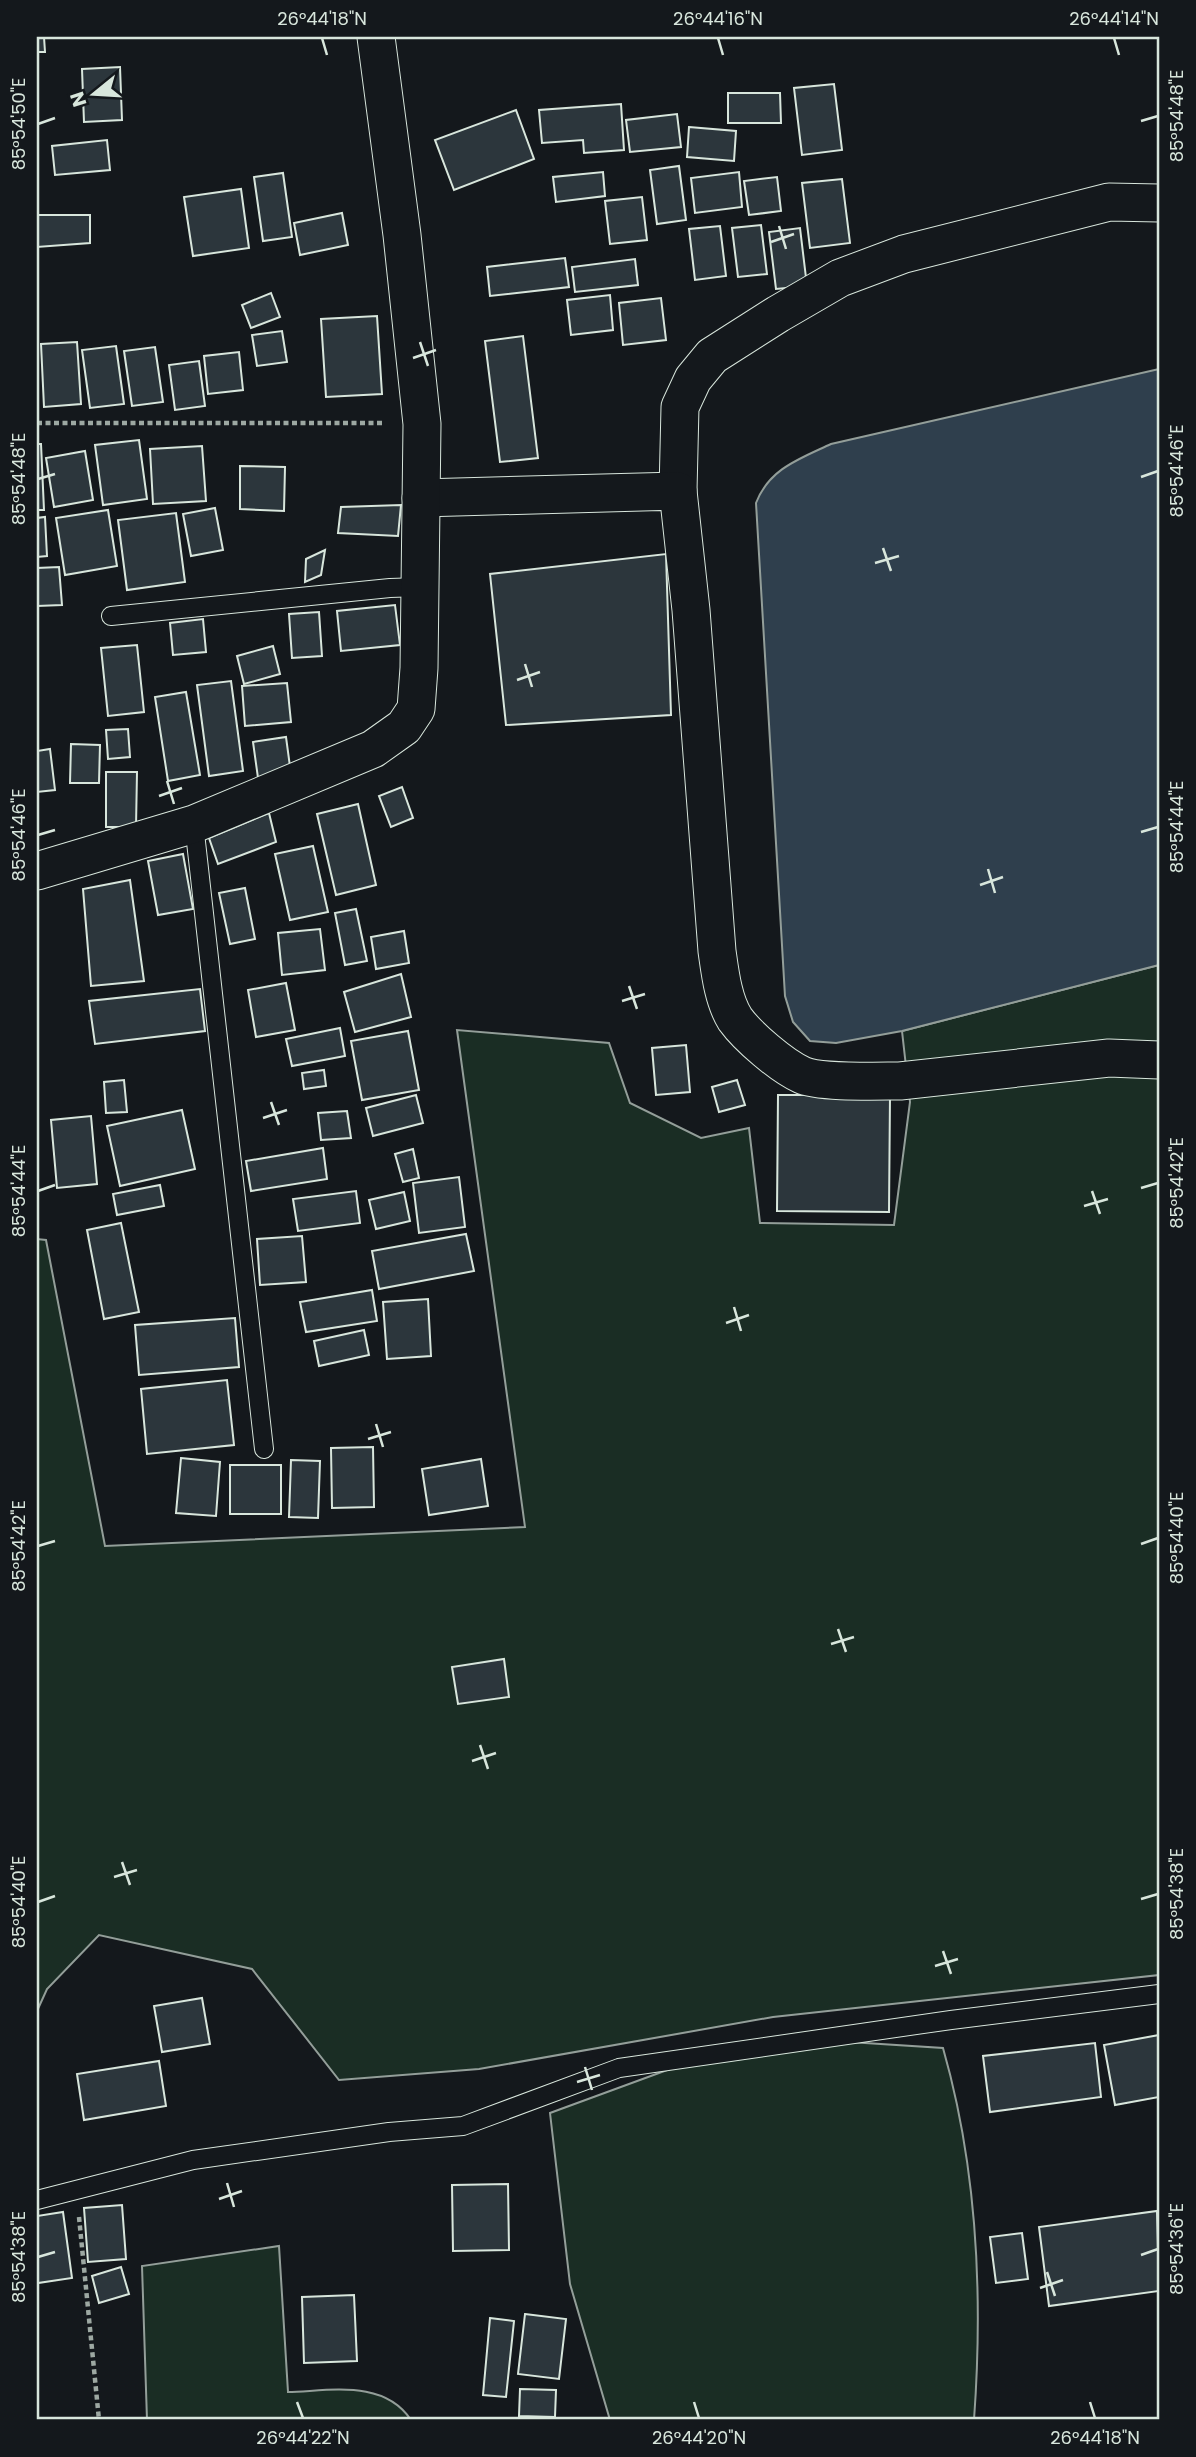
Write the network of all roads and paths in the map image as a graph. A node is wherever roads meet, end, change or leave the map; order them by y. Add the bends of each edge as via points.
1 (376, 37) edge
2 (1159, 203) edge
3 (37, 423) edge
4 (422, 424) junction
5 (678, 491) junction
6 (421, 498) junction
7 (420, 587) junction
8 (111, 616) dead end
9 (194, 824) junction
10 (37, 871) edge
11 (1159, 1060) edge
12 (264, 1449) dead end
13 (1159, 1994) edge
14 (76, 2189) junction
15 (37, 2200) edge
16 (99, 2420) edge

1 - 4 street
2 - 5 street via 1109,202 904,254 840,278 778,314 712,356 693,379 680,407
3 - 4 path
4 - 6 street
5 - 6 street
5 - 11 street via 717,951 735,1018 774,1056 804,1076 900,1081 1108,1058
6 - 7 street
7 - 8 lane
7 - 9 street via 416,709 404,727 373,749
9 - 10 street
9 - 12 lane
13 - 14 lane via 619,2068 463,2126 193,2160
14 - 15 lane
14 - 16 path

